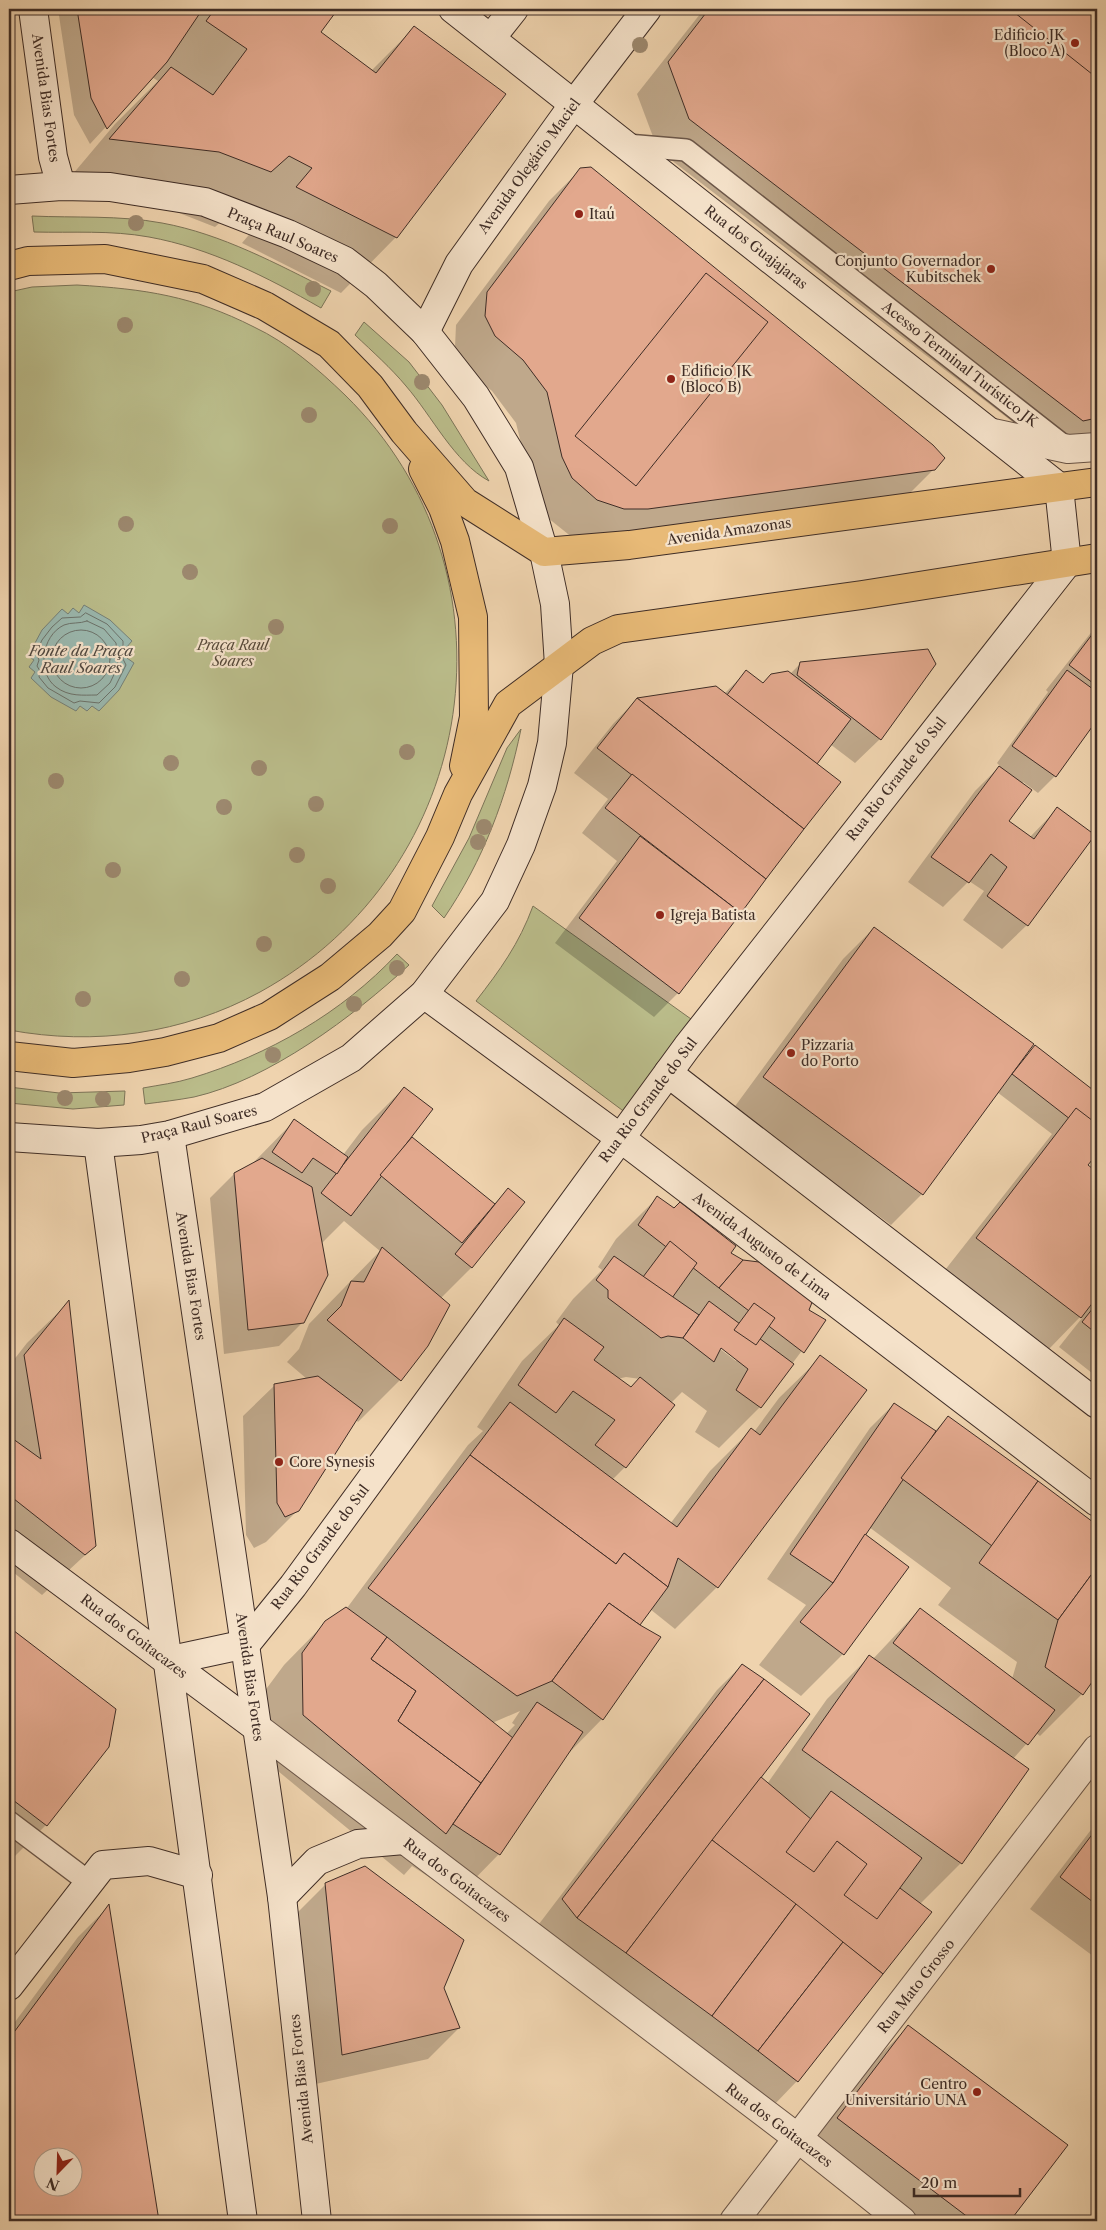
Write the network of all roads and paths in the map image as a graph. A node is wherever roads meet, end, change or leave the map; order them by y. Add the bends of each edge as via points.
1 (33, 9) edge
2 (453, 9) edge
3 (514, 9) edge
4 (646, 9) edge
5 (491, 38) junction
6 (574, 104) junction
7 (627, 145) junction
8 (61, 186) junction
9 (9, 190) edge
10 (9, 266) edge
11 (425, 332) junction
12 (404, 432) junction
13 (993, 433) junction
14 (1097, 447) edge
15 (1068, 449) junction
16 (1097, 482) edge
17 (1059, 487) junction
18 (544, 552) junction
19 (1097, 558) edge
20 (1067, 563) junction
21 (559, 665) junction
22 (458, 794) junction
23 (424, 994) junction
24 (9, 1056) edge
25 (668, 1073) junction
26 (170, 1135) junction
27 (9, 1137) edge
28 (619, 1137) junction
29 (98, 1143) junction
30 (1097, 1404) edge
31 (1097, 1502) edge
32 (9, 1543) edge
33 (246, 1644) junction
34 (167, 1660) junction
35 (256, 1727) junction
36 (1097, 1750) edge
37 (9, 1822) edge
38 (404, 1840) junction
39 (198, 1875) junction
40 (90, 1883) junction
41 (282, 1897) junction
42 (9, 1986) edge
43 (798, 2139) junction
44 (243, 2221) edge
45 (317, 2221) edge
46 (734, 2221) edge
47 (902, 2221) edge

1 - 8 main road, Avenida Bias Fortes via 53,156
2 - 5 main road, Rua dos Guajajaras
3 - 5 main road
4 - 6 main road, Avenida Olegário Maciel
5 - 6 main road, Rua dos Guajajaras
6 - 7 main road, Rua dos Guajajaras
6 - 11 main road, Avenida Olegário Maciel via 459,264
7 - 13 main road, Rua dos Guajajaras
7 - 15 lane, Acesso Terminal Turístico JK via 686,150
8 - 9 main road, Praça Raul Soares
8 - 11 main road, Praça Raul Soares via 110,187 205,202 288,234 345,261 376,285
10 - 12 main road via 28,261 106,259 203,279 265,306 329,344 370,386
11 - 18 main road, Praça Raul Soares via 476,397 519,467
12 - 18 main road via 464,502
12 - 22 main road via 443,508 455,541 473,617 474,717
13 - 15 main road
13 - 17 main road, Rua dos Guajajaras
14 - 15 main road
16 - 17 main road, Avenida Amazonas
17 - 18 main road, Avenida Amazonas via 629,545
17 - 20 main road
18 - 21 main road, Praça Raul Soares via 555,604
19 - 20 main road
20 - 21 main road via 618,629 592,641
20 - 25 main road, Rua Rio Grande do Sul
21 - 22 main road via 508,704
21 - 23 main road, Praça Raul Soares via 552,743 542,786 522,845 495,901
22 - 24 main road via 402,911 380,935 330,978 269,1016 219,1038 129,1058 73,1064
23 - 26 main road, Praça Raul Soares via 351,1058 266,1108
23 - 28 main road, Avenida Augusto de Lima
25 - 28 main road, Rua Rio Grande do Sul
25 - 30 main road
26 - 29 main road, Praça Raul Soares
26 - 33 main road, Avenida Bias Fortes
27 - 29 main road, Praça Raul Soares
28 - 31 main road, Avenida Augusto de Lima
28 - 33 main road, Rua Rio Grande do Sul via 293,1586
29 - 34 main road
32 - 34 main road, Rua dos Goitacazes
33 - 34 main road
33 - 35 main road, Avenida Bias Fortes
34 - 35 main road, Rua dos Goitacazes
34 - 39 main road
35 - 38 main road, Rua dos Goitacazes
35 - 41 main road, Avenida Bias Fortes
36 - 43 main road, Rua Mato Grosso
37 - 40 lane
38 - 41 main road via 358,1844 317,1861
38 - 43 main road, Rua dos Goitacazes
39 - 40 main road via 149,1860 103,1865
39 - 44 main road
40 - 42 main road
41 - 45 main road, Avenida Bias Fortes
43 - 46 main road, Rua Mato Grosso
43 - 47 main road, Rua dos Goitacazes

